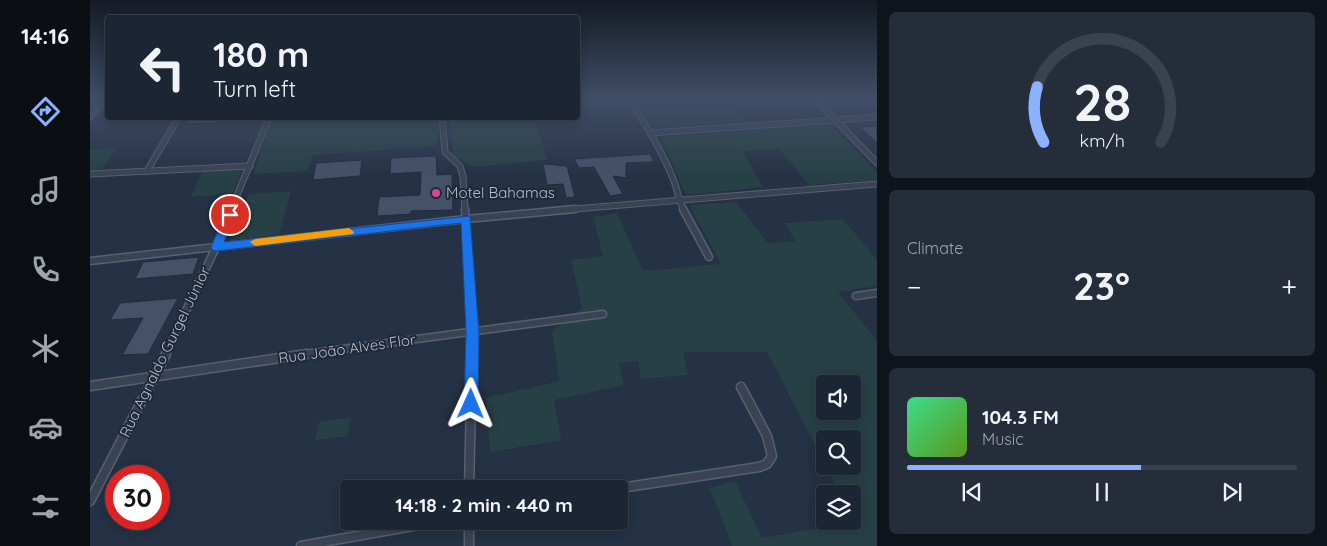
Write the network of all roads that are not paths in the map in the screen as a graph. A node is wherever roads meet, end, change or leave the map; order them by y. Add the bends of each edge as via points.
1 (174, 125) edge
2 (266, 125) edge
3 (443, 125) edge
4 (646, 125) edge
5 (758, 125) edge
6 (841, 125) edge
7 (651, 133) junction
8 (877, 163) edge
9 (250, 166) junction
10 (147, 171) junction
11 (90, 174) edge
12 (877, 184) edge
13 (678, 200) junction
14 (466, 219) junction
15 (216, 247) junction
16 (709, 257) dead end
17 (90, 261) edge
18 (877, 293) edge
19 (856, 296) dead end
20 (603, 314) dead end
21 (472, 332) junction
22 (155, 376) junction
23 (90, 386) edge
24 (741, 387) dead end
25 (469, 480) edge
26 (628, 487) edge
27 (90, 501) edge
28 (391, 530) edge
29 (469, 530) edge
30 (301, 546) edge
31 (469, 546) edge

1 - 10 street
2 - 9 street, Rua Agnaldo Gurgel Júnior
3 - 14 street via 445,152 462,169
4 - 7 street
5 - 7 street
6 - 8 street
7 - 13 street via 675,185
9 - 10 street
9 - 15 street, Rua Agnaldo Gurgel Júnior
10 - 11 street
12 - 13 street
13 - 14 street
13 - 16 street
14 - 15 street
14 - 21 street
15 - 17 street
15 - 22 street, Rua Agnaldo Gurgel Júnior
18 - 19 street
20 - 21 street, Rua João Alves Flor
21 - 22 street, Rua João Alves Flor
21 - 25 street
22 - 23 street, Rua João Alves Flor
22 - 27 street, Rua Agnaldo Gurgel Júnior
24 - 26 street via 767,436 772,456 767,464
28 - 30 street
29 - 31 street

